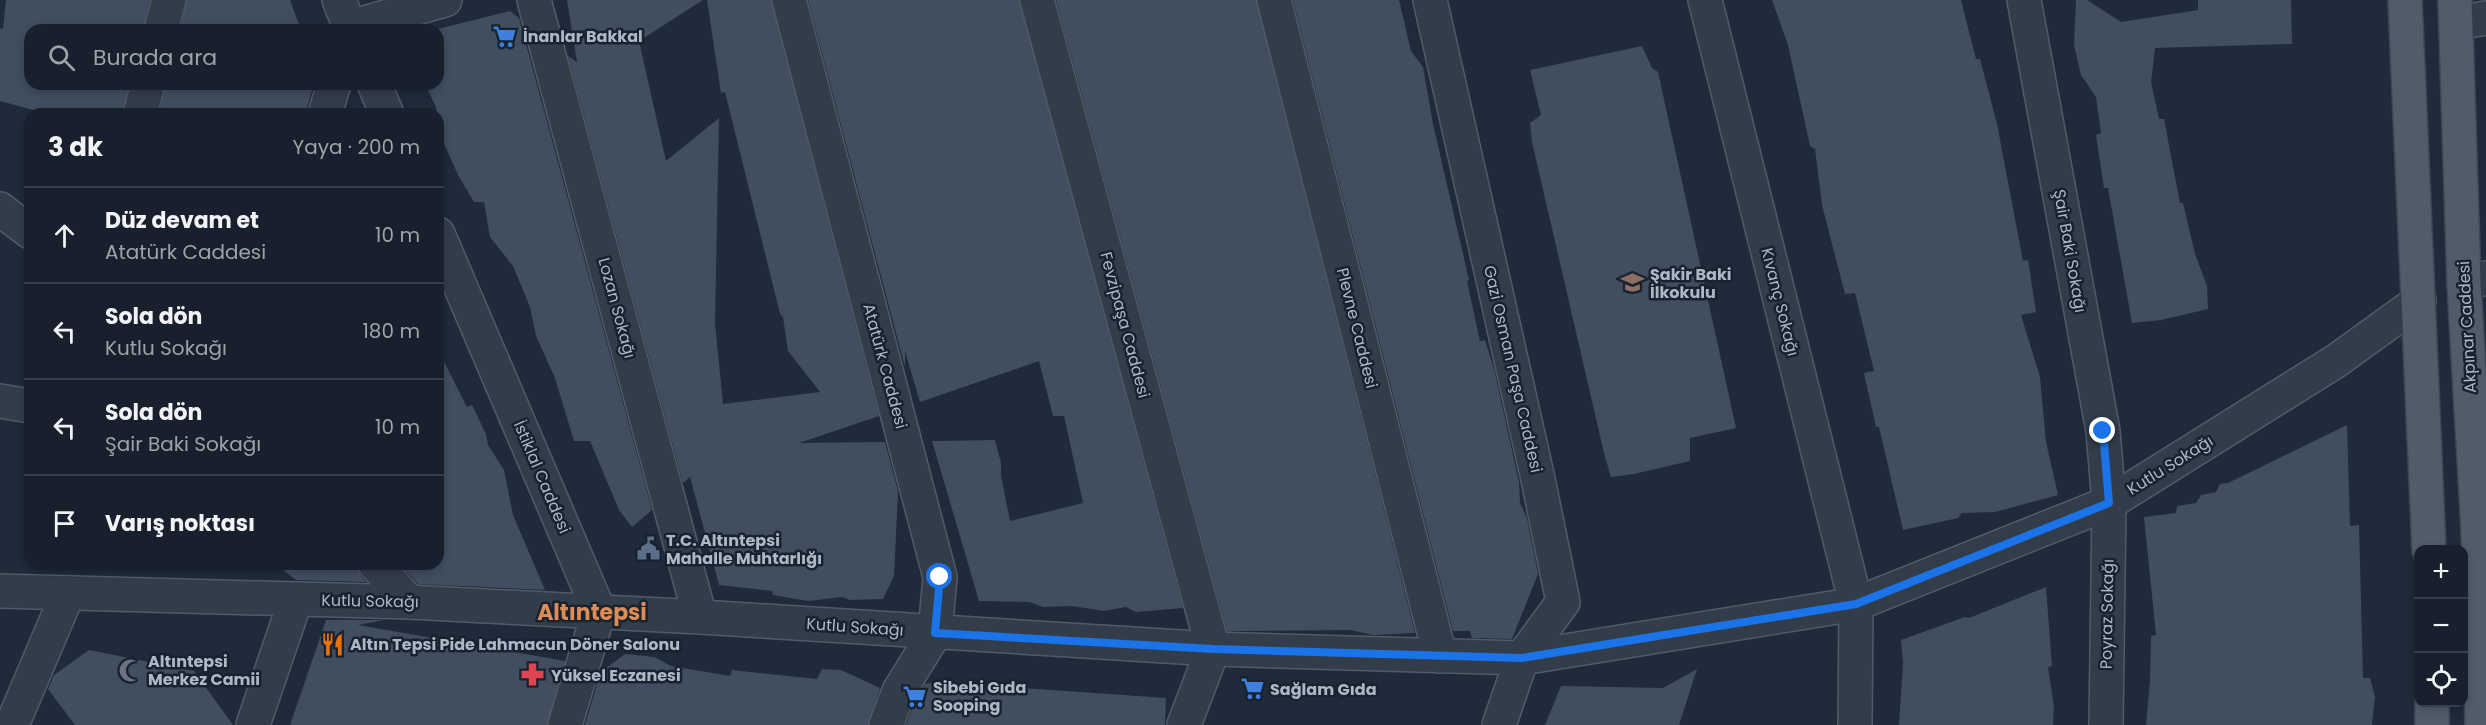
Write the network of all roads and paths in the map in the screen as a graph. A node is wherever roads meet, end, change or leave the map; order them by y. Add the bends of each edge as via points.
1 (169, 0) edge
2 (445, 0) edge
3 (534, 0) edge
4 (789, 0) edge
5 (1037, 0) edge
6 (1274, 0) edge
7 (1430, 0) edge
8 (1705, 0) edge
9 (2024, 0) edge
10 (2405, 0) edge
11 (2466, 14) edge
12 (347, 22) edge
13 (163, 24) edge
14 (146, 90) edge
15 (332, 90) edge
16 (377, 90) edge
17 (142, 108) edge
18 (327, 108) edge
19 (384, 108) edge
20 (0, 209) edge
21 (24, 227) edge
22 (444, 248) edge
23 (2475, 281) edge
24 (2419, 301) junction
25 (0, 401) edge
26 (24, 405) edge
27 (2109, 503) junction
28 (2429, 545) edge
29 (381, 570) edge
30 (0, 591) edge
31 (68, 593) junction
32 (296, 599) junction
33 (410, 602) junction
34 (1856, 604) junction
35 (598, 611) junction
36 (700, 617) junction
37 (935, 633) junction
38 (1213, 649) junction
39 (1440, 656) junction
40 (1522, 658) junction
41 (2432, 707) edge
42 (12, 725) edge
43 (253, 725) edge
44 (565, 725) edge
45 (886, 725) edge
46 (1184, 725) edge
47 (1499, 725) edge
48 (1855, 725) edge
49 (2106, 725) edge
50 (2432, 725) edge
51 (2482, 725) edge

1 - 13 street
2 - 12 street
3 - 36 street, Lozan Sokağı
4 - 37 street, Atatürk Caddesi via 940,577
5 - 38 street, Fevzipaşa Caddesi
6 - 39 street, Plevne Caddesi
7 - 40 street, Gazi Osman Paşa Caddesi via 1563,602
8 - 34 street, Kıvanç Sokağı
9 - 27 street, Şair Baki Sokağı via 2103,431
10 - 24 main road
11 - 23 main road, Akpınar Caddesi
14 - 17 street
15 - 18 street
16 - 19 street
20 - 21 street
22 - 35 street, İstiklal Caddesi
23 - 24 main road
23 - 51 main road, Akpınar Caddesi
24 - 27 street, Kutlu Sokağı via 2336,361
24 - 28 main road
25 - 26 street
27 - 34 street, Kutlu Sokağı
27 - 49 street, Poyraz Sokağı
29 - 33 street
30 - 31 street, Kutlu Sokağı
31 - 32 street, Kutlu Sokağı
31 - 42 street
32 - 33 street, Kutlu Sokağı
32 - 43 street
33 - 35 street, Kutlu Sokağı
34 - 40 street, Kutlu Sokağı
34 - 48 street, Kıvanç Sokağı
35 - 36 street, Kutlu Sokağı
35 - 44 street
36 - 37 street, Kutlu Sokağı
37 - 38 street, Kutlu Sokağı
37 - 45 street, Atatürk Caddesi via 899,691
38 - 39 street, Kutlu Sokağı
38 - 46 street
39 - 40 street, Kutlu Sokağı
40 - 47 street, Gazi Osman Paşa Caddesi
41 - 50 main road

